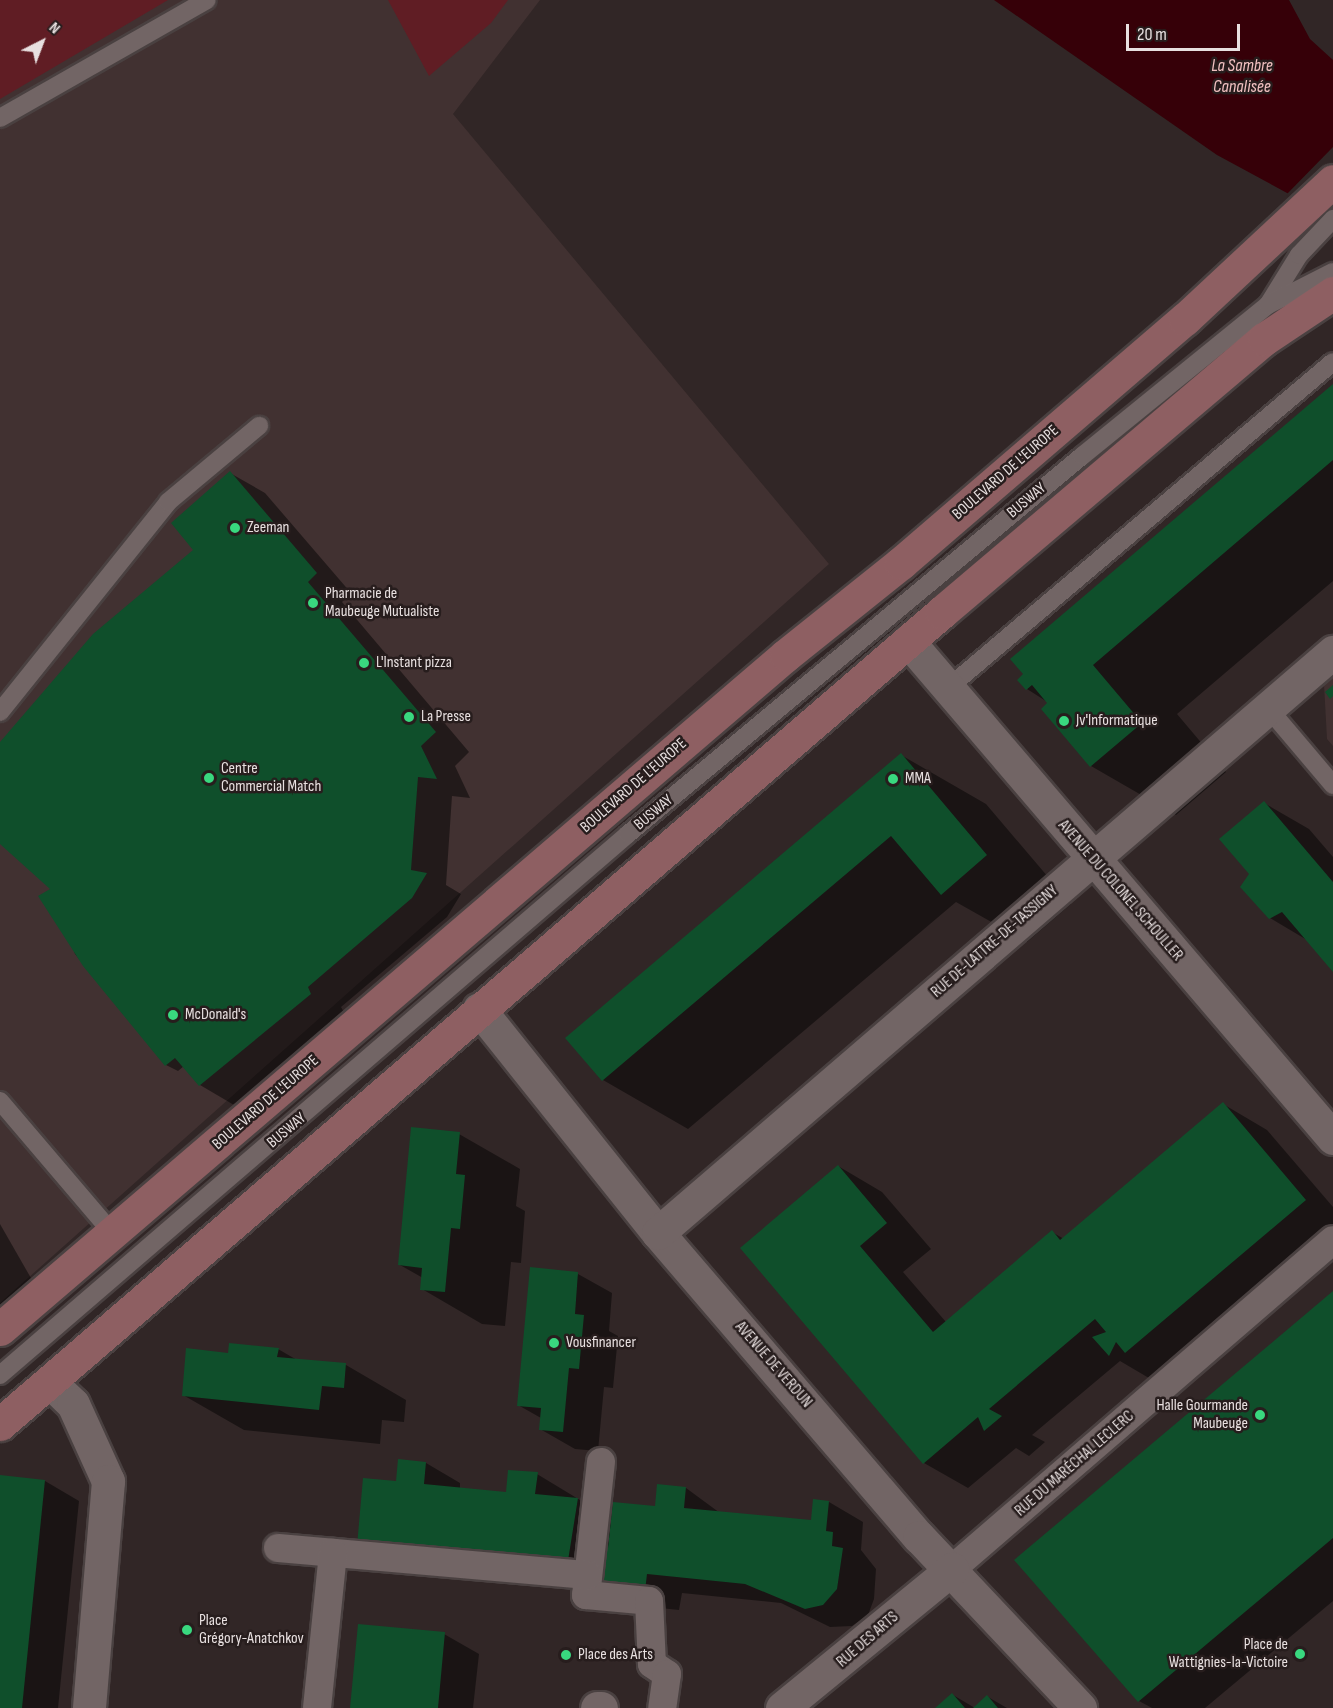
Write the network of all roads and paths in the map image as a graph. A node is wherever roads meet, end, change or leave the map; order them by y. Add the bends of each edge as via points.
1 (207, 0) edge
2 (0, 118) edge
3 (1333, 181) edge
4 (1333, 219) edge
5 (1330, 290) edge
6 (1268, 305) junction
7 (1333, 362) edge
8 (259, 426) dead end
9 (908, 641) junction
10 (1333, 652) edge
11 (948, 688) junction
12 (1268, 708) junction
13 (0, 712) edge
14 (1333, 786) edge
15 (1092, 859) junction
16 (479, 1010) junction
17 (0, 1101) edge
18 (1333, 1138) edge
19 (658, 1233) junction
20 (113, 1234) junction
21 (1333, 1240) edge
22 (0, 1329) edge
23 (0, 1375) edge
24 (50, 1382) junction
25 (0, 1424) edge
26 (601, 1462) dead end
27 (278, 1548) dead end
28 (333, 1553) junction
29 (952, 1569) junction
30 (588, 1575) junction
31 (89, 1708) edge
32 (317, 1708) edge
33 (662, 1708) edge
34 (782, 1708) edge
35 (1080, 1708) edge

1 - 2 lane
3 - 20 main road, BOULEVARD DE L'EUROPE via 1269,243
4 - 6 lane via 1299,255
5 - 6 lane
5 - 6 lane
5 - 9 main road via 1264,339
6 - 23 lane, BUSWAY via 628,834
7 - 11 lane
8 - 13 lane via 168,502
9 - 11 street, AVENUE DU COLONEL SCHOULLER
9 - 16 main road
10 - 12 street, RUE DE-LATTRE-DE-TASSIGNY
11 - 15 street, AVENUE DU COLONEL SCHOULLER
12 - 14 lane
12 - 15 street, RUE DE-LATTRE-DE-TASSIGNY
15 - 18 street, AVENUE DU COLONEL SCHOULLER
15 - 19 street, RUE DE-LATTRE-DE-TASSIGNY
16 - 19 street, AVENUE DE VERDUN
16 - 24 main road
17 - 20 lane
19 - 29 street, AVENUE DE VERDUN
20 - 22 main road, BOULEVARD DE L'EUROPE
21 - 29 street, RUE DU MARÉCHAL LECLERC
24 - 25 main road
24 - 31 street via 73,1404 108,1482
26 - 30 street
27 - 28 street
28 - 30 street
28 - 32 street
29 - 34 street, RUE DES ARTS
29 - 35 street, AVENUE DE VERDUN
30 - 33 street via 586,1595 648,1601 652,1664 667,1674

